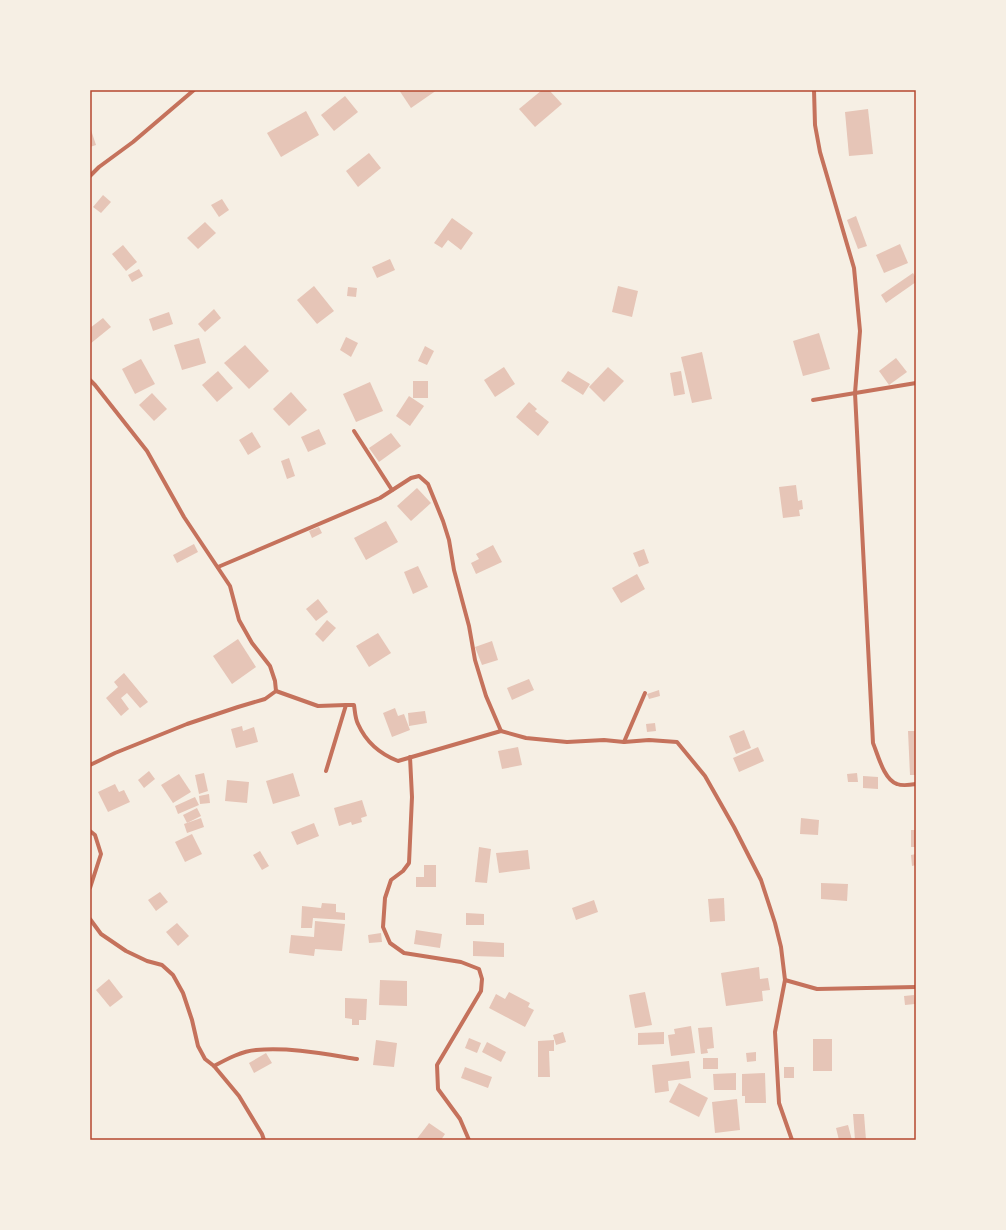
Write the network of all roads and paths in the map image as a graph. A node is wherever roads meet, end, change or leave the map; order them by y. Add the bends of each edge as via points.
1 (194, 90) edge
2 (814, 90) edge
3 (90, 176) edge
4 (90, 380) edge
5 (916, 382) edge
6 (855, 393) junction
7 (813, 400) dead end
8 (354, 431) dead end
9 (392, 490) junction
10 (218, 567) junction
11 (276, 691) junction
12 (645, 692) dead end
13 (346, 705) junction
14 (501, 731) junction
15 (624, 742) junction
16 (410, 757) junction
17 (90, 765) edge
18 (326, 771) dead end
19 (916, 784) edge
20 (90, 831) edge
21 (90, 888) edge
22 (90, 919) edge
23 (785, 980) junction
24 (916, 987) edge
25 (357, 1059) dead end
26 (214, 1066) junction
27 (264, 1140) edge
28 (469, 1140) edge
29 (792, 1140) edge

1 - 3 street
2 - 6 street via 815,125 820,152 854,268 860,331
4 - 10 street via 147,451 184,517
5 - 6 street
6 - 7 street
6 - 19 street via 873,743 884,773 896,784
8 - 9 street
9 - 10 street via 380,498
9 - 14 street via 419,476 428,484 444,521 475,660 486,696
10 - 11 street via 230,586 239,620 252,643 270,666
11 - 13 street via 318,706
11 - 17 street via 265,699 187,724
12 - 15 street
13 - 16 street via 354,705 357,723 375,749 398,762
13 - 18 street
14 - 15 street via 526,738 567,742
14 - 16 street
15 - 23 street via 676,742 705,776 761,880 779,941
16 - 28 street via 412,797 409,863 391,880 385,898 383,927 390,943 404,953 462,962 479,969 482,979 481,992 436,1065 438,1089 460,1119
20 - 21 street via 95,836 101,854
22 - 26 street via 101,934 126,951 162,965 173,975 183,993 198,1046
23 - 24 street via 817,988
23 - 29 street via 775,1032 779,1103
25 - 26 street via 298,1051 255,1050 230,1057
26 - 27 street via 239,1096

